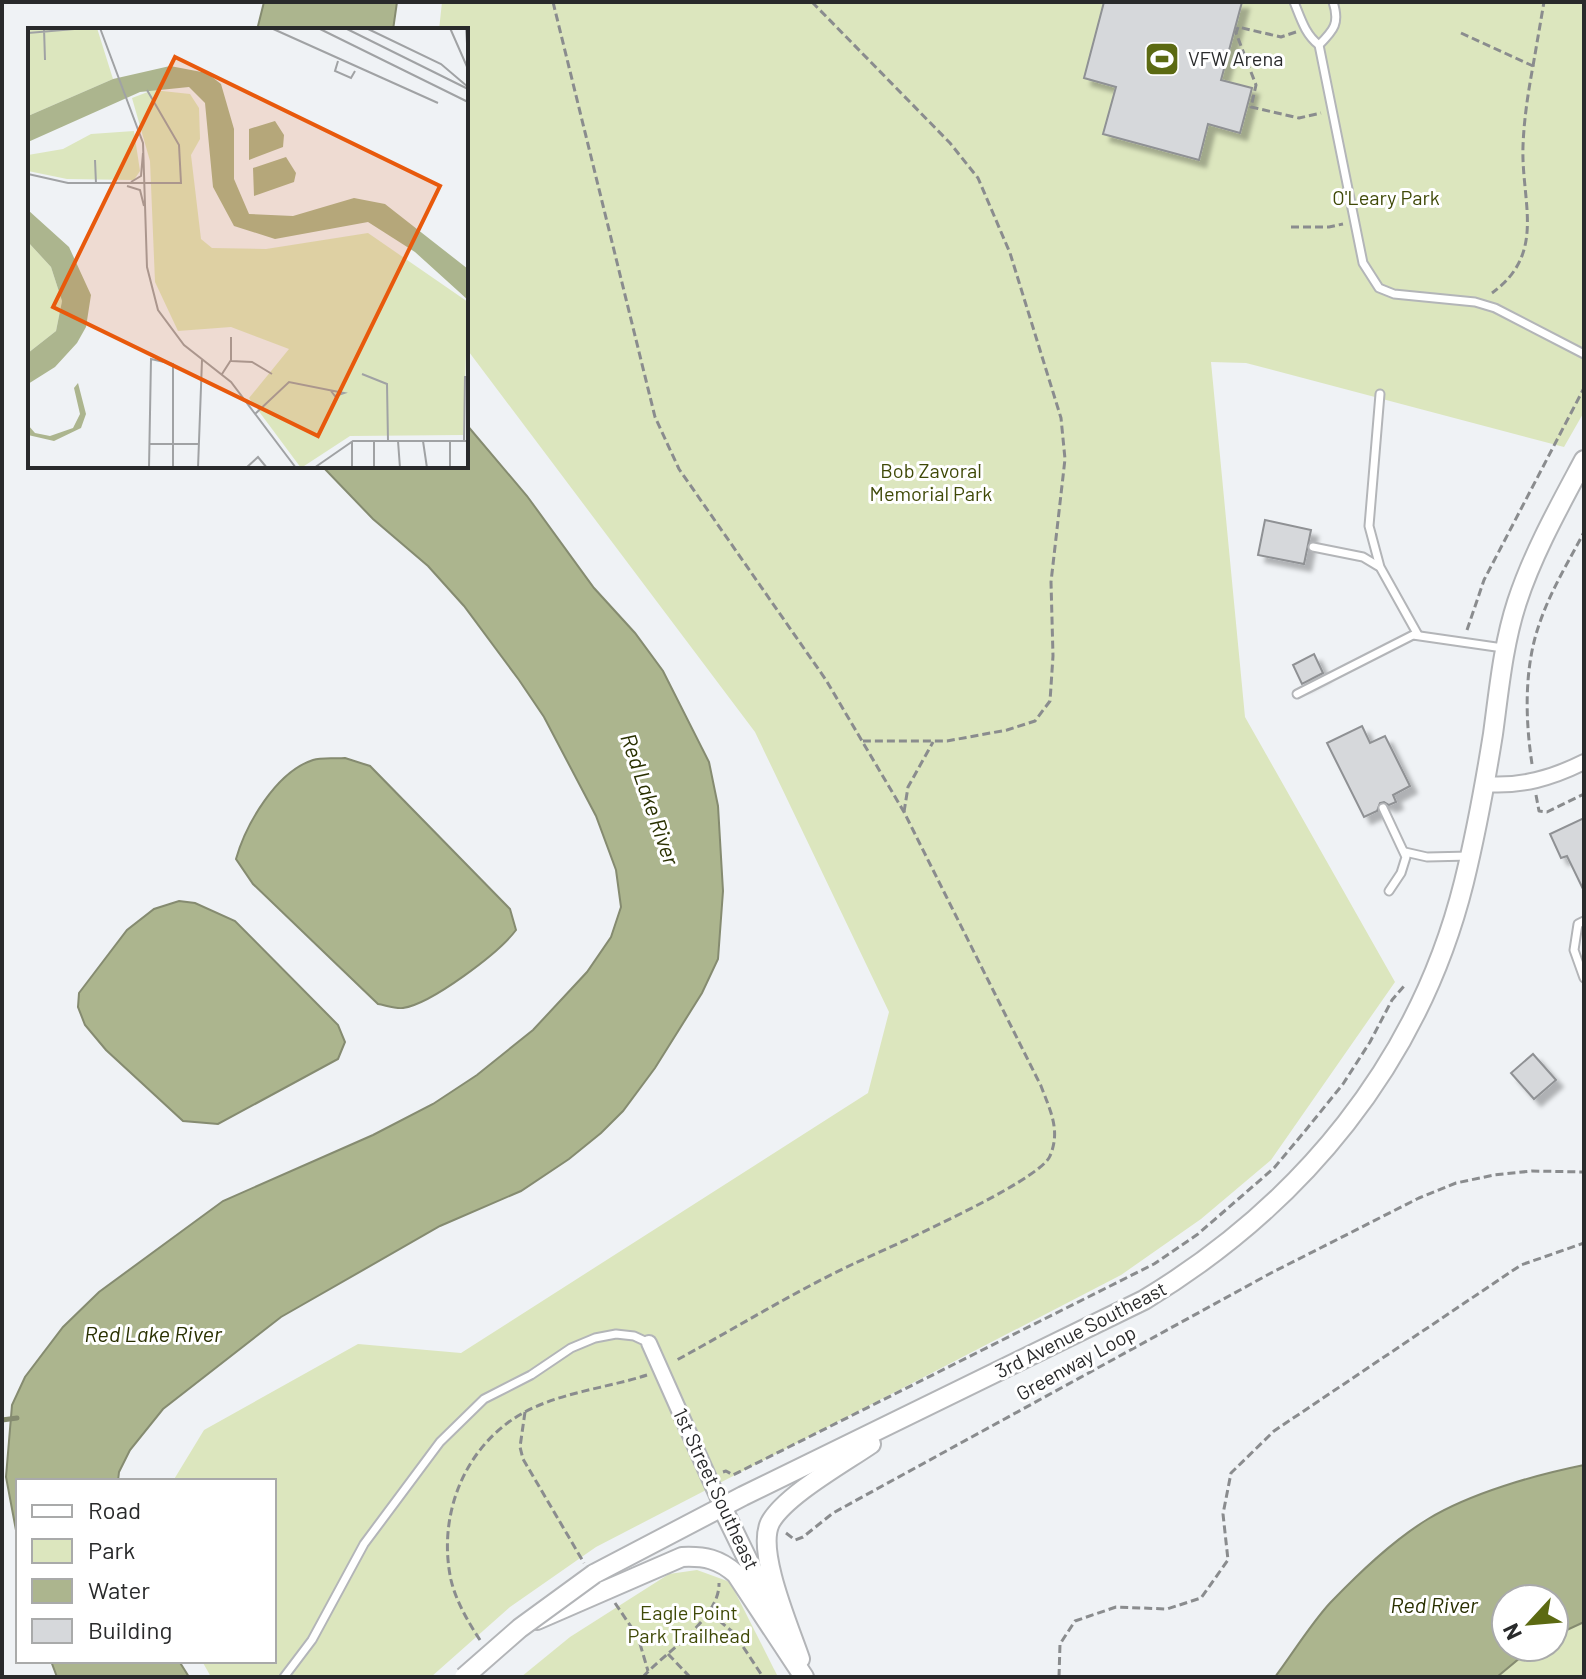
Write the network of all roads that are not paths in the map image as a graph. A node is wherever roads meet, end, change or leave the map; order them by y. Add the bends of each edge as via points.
1 (1294, 2) edge
2 (1333, 2) edge
3 (1319, 45) junction
4 (1584, 354) edge
5 (1380, 394) dead end
6 (1584, 460) edge
7 (1313, 547) dead end
8 (1380, 567) junction
9 (1418, 635) junction
10 (1505, 648) junction
11 (1297, 694) dead end
12 (1584, 762) edge
13 (1484, 784) junction
14 (1383, 808) dead end
15 (1405, 852) junction
16 (1470, 856) junction
17 (1389, 891) dead end
18 (1584, 921) edge
19 (1584, 978) edge
20 (649, 1343) joint
21 (920, 1410) junction
22 (722, 1507) junction
23 (600, 1582) junction
24 (284, 1677) edge
25 (464, 1677) edge
26 (805, 1677) edge

1 - 3 lane via 1305,29
2 - 3 lane via 1337,21
3 - 4 lane via 1363,263 1379,288 1475,302
5 - 8 lane via 1369,516
6 - 10 street, 3rd Avenue Southeast via 1525,580
7 - 8 lane via 1363,557
8 - 9 lane
9 - 10 lane
9 - 11 lane
10 - 13 street, 3rd Avenue Southeast
12 - 13 street via 1534,782
13 - 16 street, 3rd Avenue Southeast
14 - 15 lane
15 - 16 lane
15 - 17 lane via 1405,865
16 - 21 street, 3rd Avenue Southeast via 1442,953 1400,1042 1340,1132 1287,1191 1240,1234 1144,1300
18 - 19 lane via 1578,924 1574,950
20 - 22 street, 1st Street Southeast
20 - 24 lane via 625,1335 595,1338 484,1399 440,1442 364,1544 312,1640
21 - 22 street, 3rd Avenue Southeast
21 - 26 street via 782,1506 770,1524 766,1545
22 - 23 street, 3rd Avenue Southeast
22 - 26 street, 1st Street Southeast
23 - 25 street, 3rd Avenue Southeast, bridge via 520,1628
23 - 26 street via 682,1557 722,1562 736,1574

